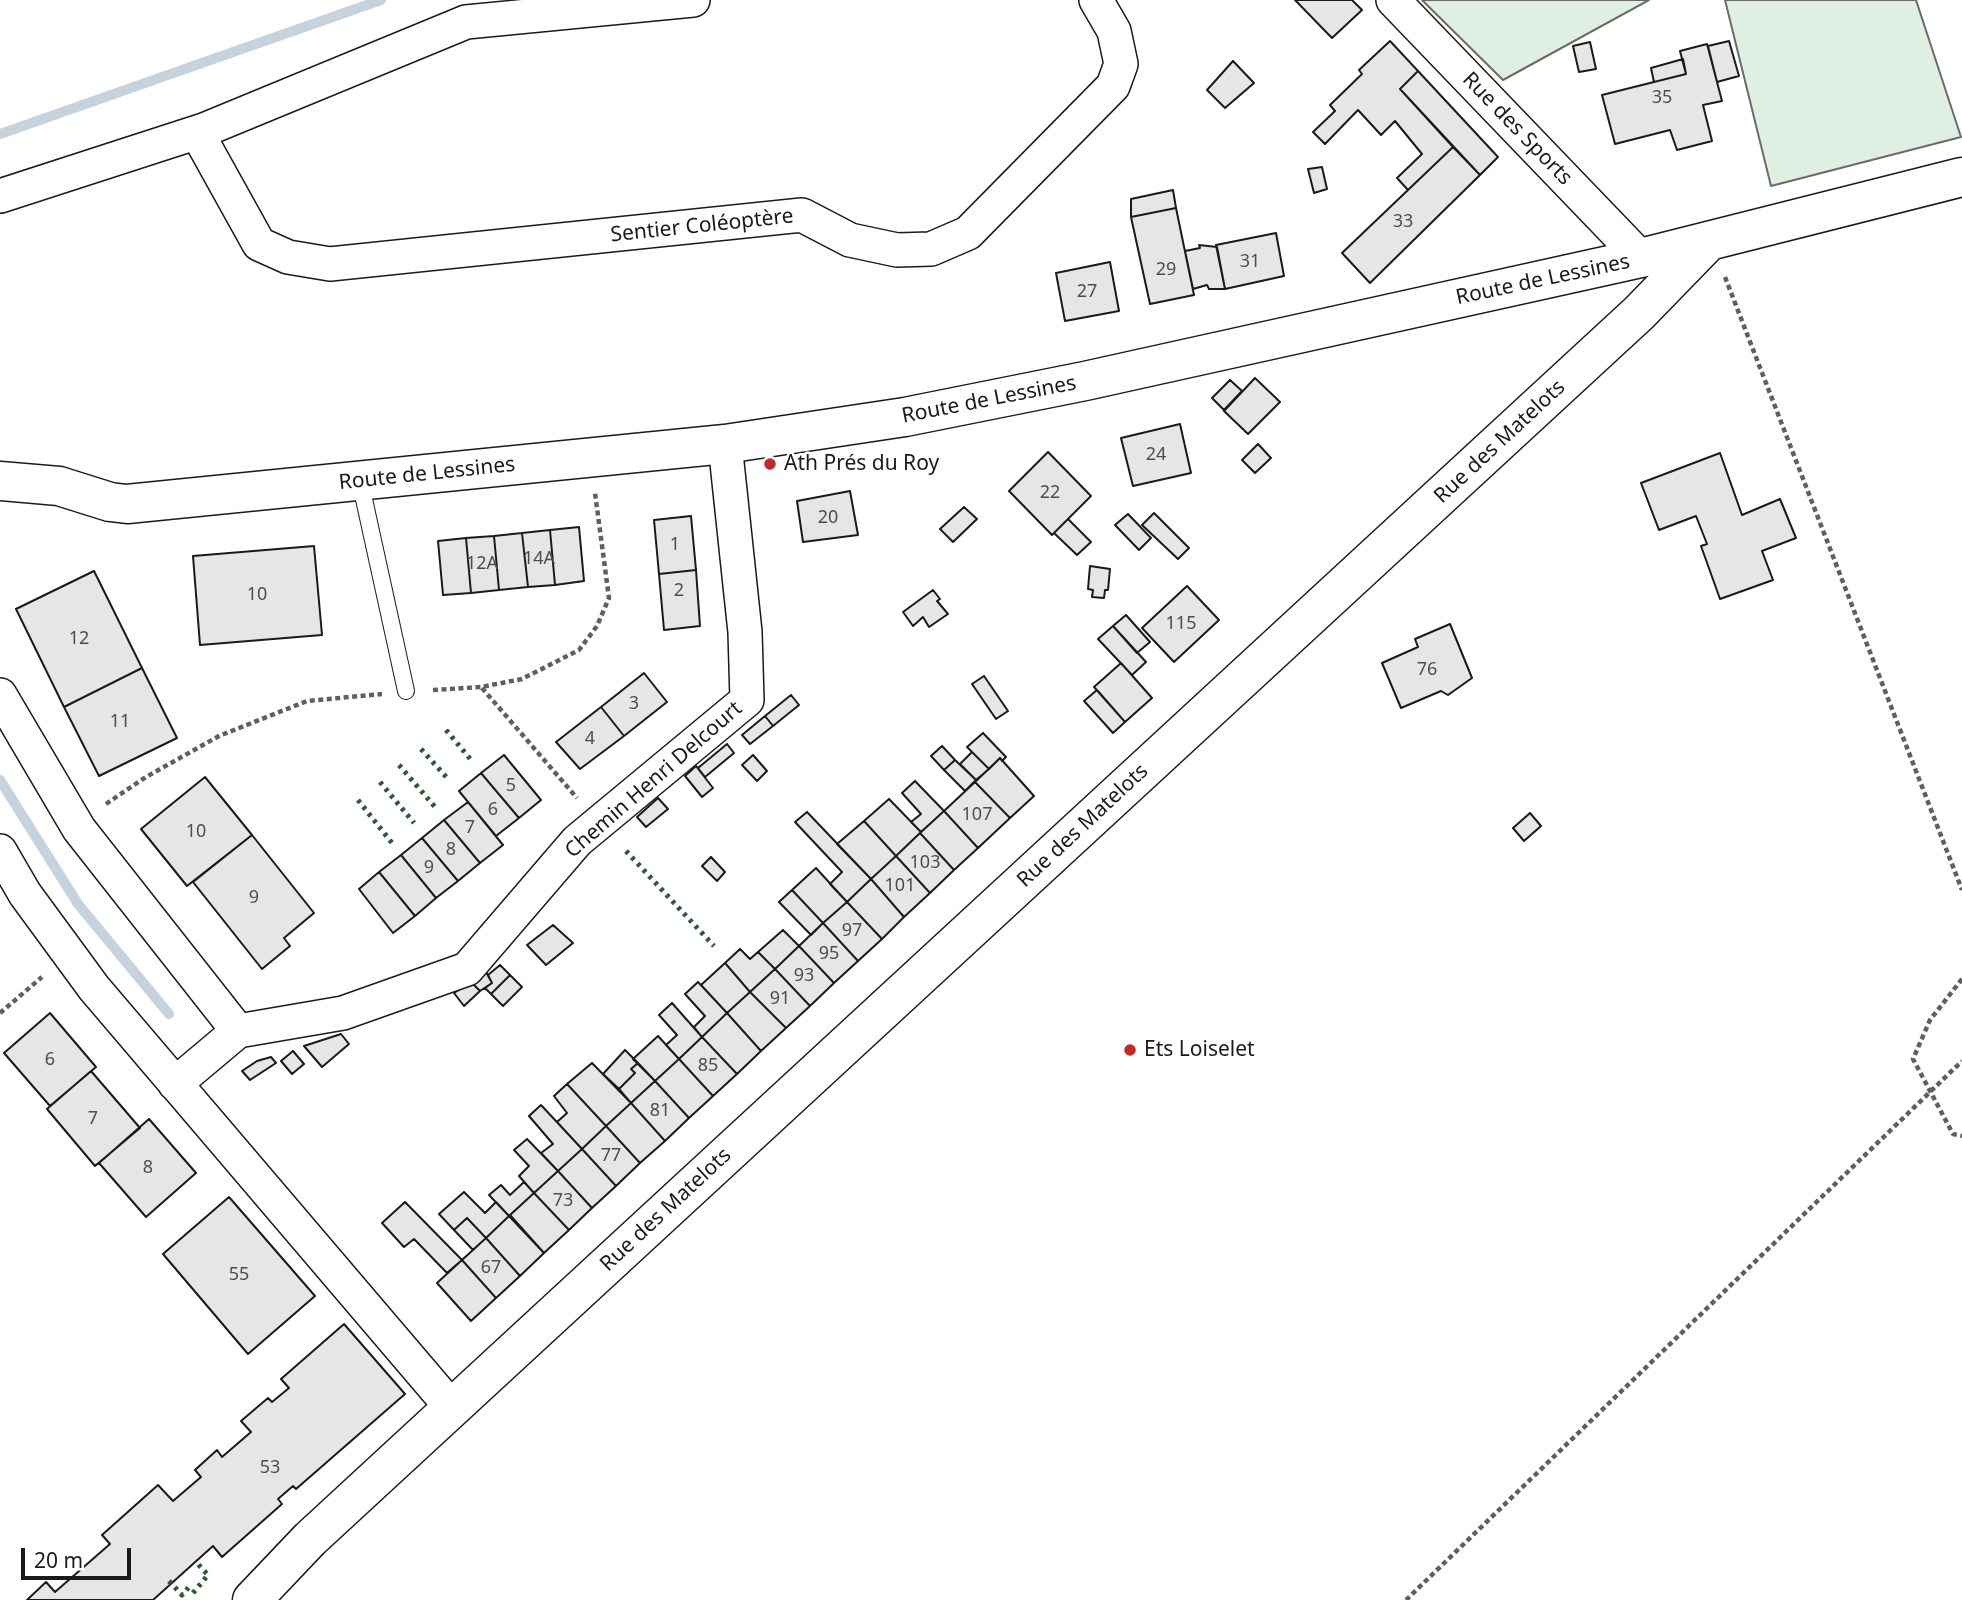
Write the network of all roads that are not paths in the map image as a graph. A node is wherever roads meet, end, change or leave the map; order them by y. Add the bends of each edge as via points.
1 (693, 0) edge
2 (1096, 0) edge
3 (1393, 0) edge
4 (204, 130) junction
5 (1962, 177) edge
6 (0, 196) edge
7 (1710, 240) junction
8 (1642, 258) junction
9 (725, 444) junction
10 (0, 481) edge
11 (360, 481) junction
12 (406, 691) dead end
13 (0, 695) edge
14 (0, 851) edge
15 (238, 1031) junction
16 (185, 1096) junction
17 (452, 1408) junction
18 (252, 1600) edge

1 - 4 street via 466,22
2 - 4 street, Sentier Coléoptère via 1114,31 1121,64 1114,86 968,233 931,249 897,250 850,240 802,215 330,264 288,257 259,244 204,145
3 - 8 street, Rue des Sports
4 - 6 street
5 - 7 main road, Route de Lessines
7 - 8 main road, Route de Lessines
7 - 17 main road, Rue des Matelots via 1629,322
8 - 9 main road, Route de Lessines via 1085,381 905,417
9 - 11 main road, Route de Lessines
9 - 15 street, Chemin Henri Delcourt via 745,632 747,700 577,841 467,969 343,1013
10 - 11 main road, Route de Lessines via 59,486 127,504
11 - 12 lane
13 - 15 street via 79,829
14 - 16 street via 69,954
15 - 16 street
16 - 17 street
17 - 18 main road, Rue des Matelots via 310,1539

